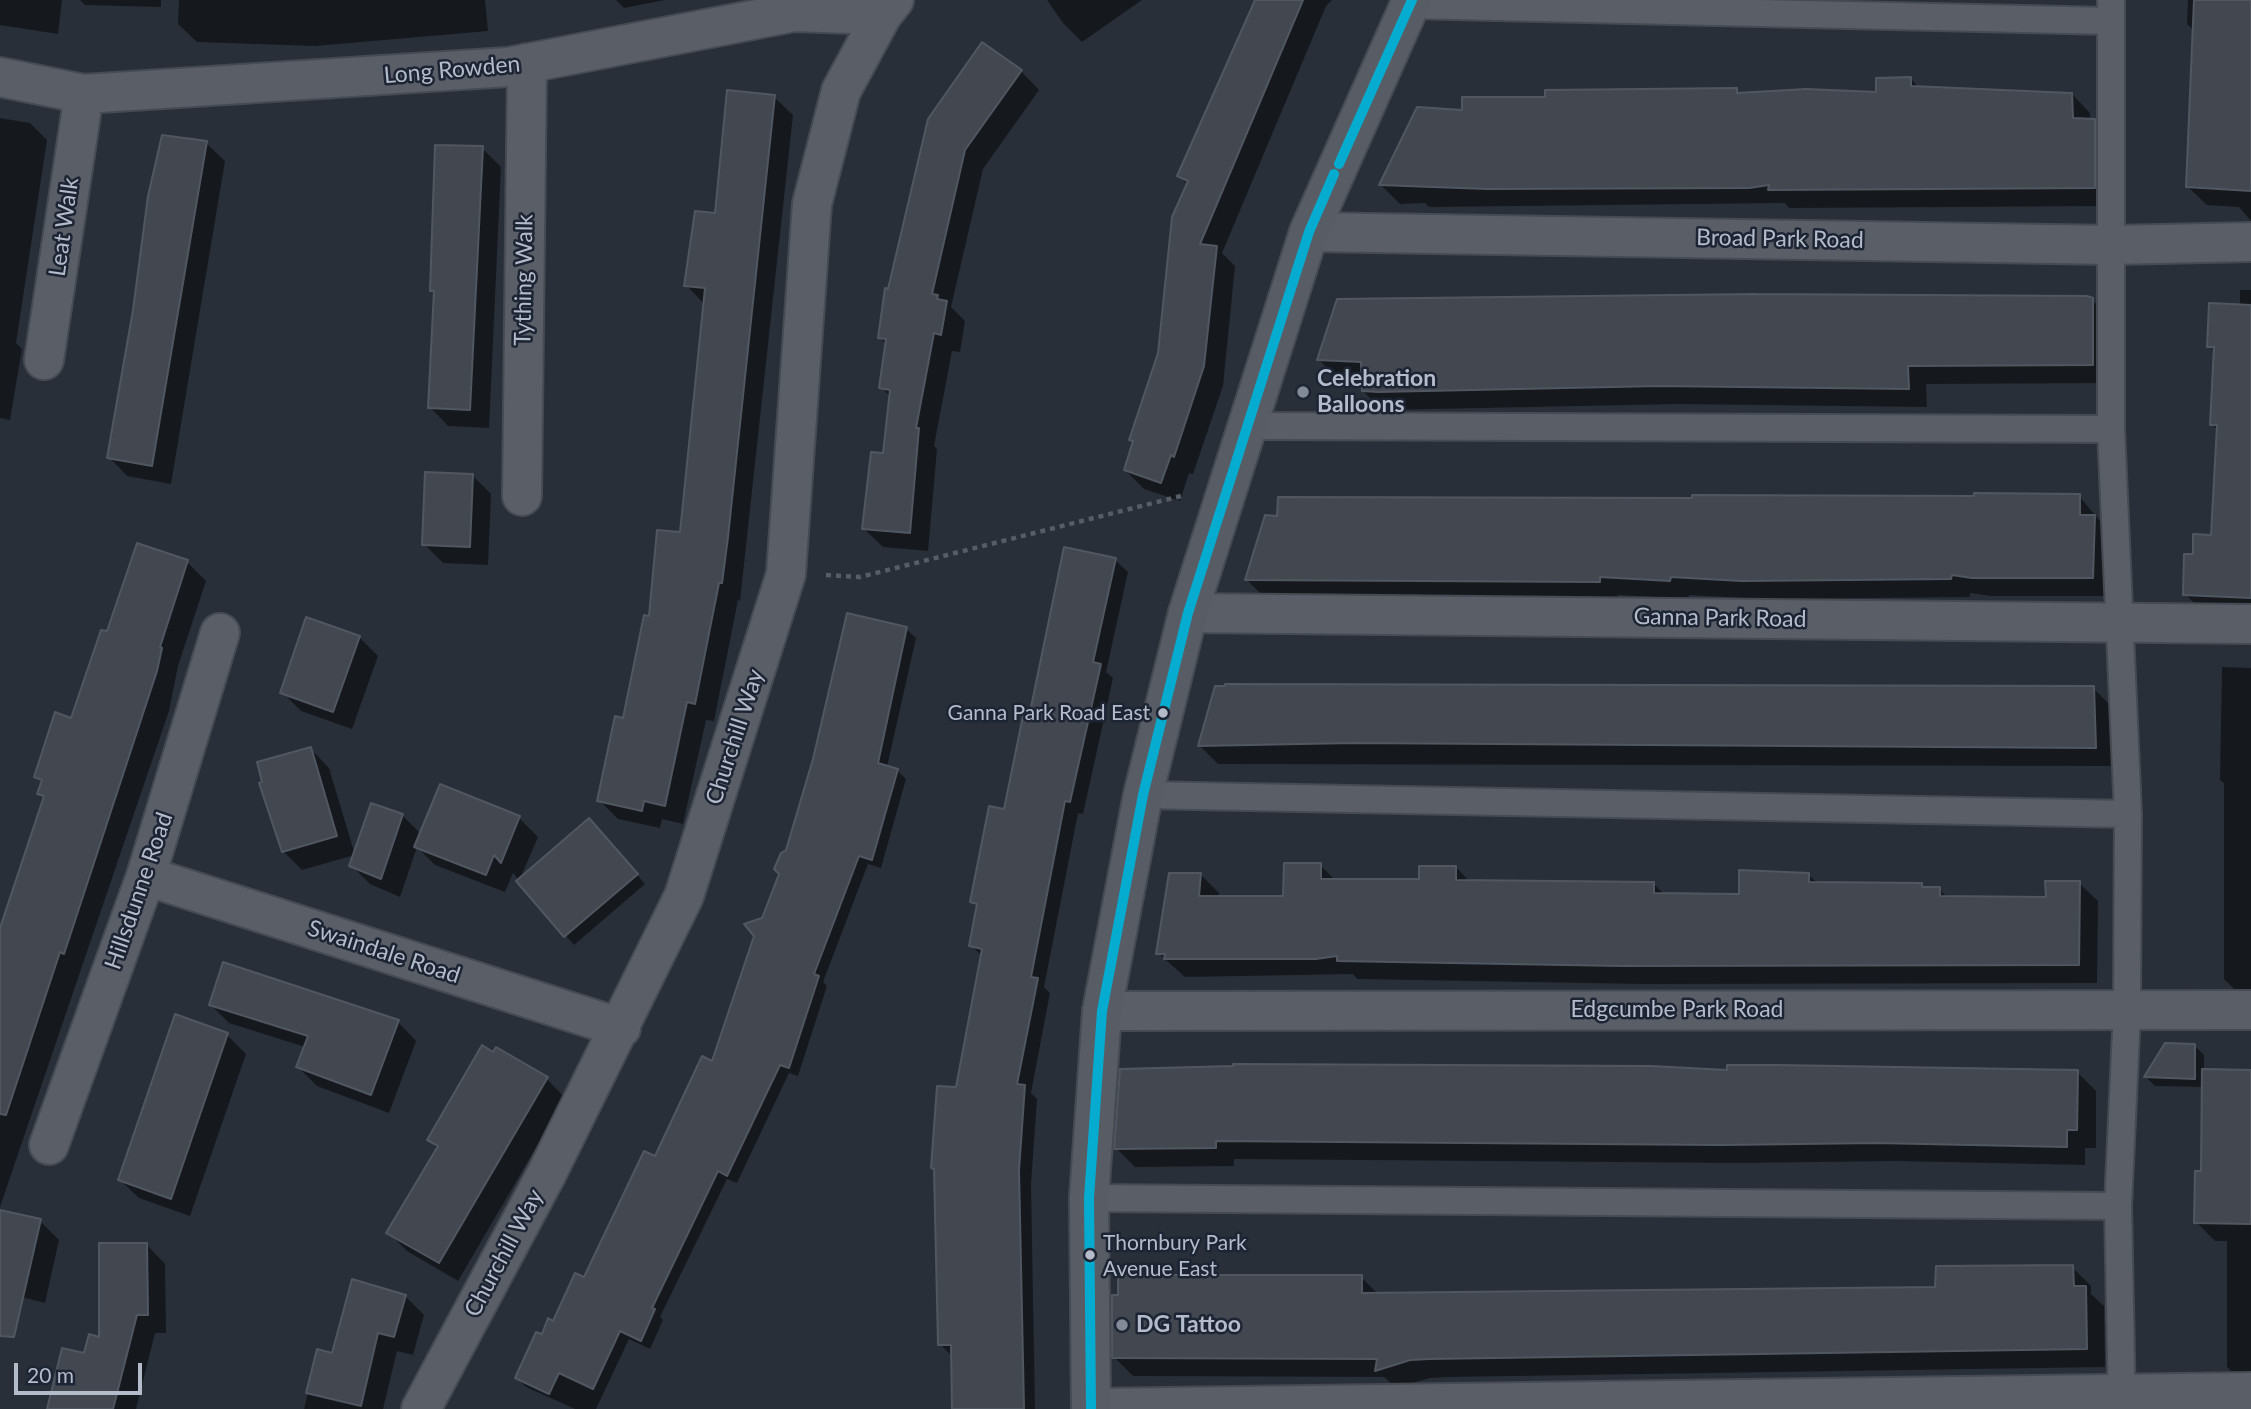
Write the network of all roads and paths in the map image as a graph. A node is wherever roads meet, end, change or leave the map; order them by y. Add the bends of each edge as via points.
1 (1411, 3) edge
2 (888, 8) edge
3 (2110, 11) edge
4 (527, 63) junction
5 (0, 77) edge
6 (84, 94) junction
7 (1309, 232) junction
8 (2251, 242) edge
9 (2113, 245) junction
10 (44, 360) dead end
11 (1249, 426) junction
12 (2111, 429) junction
13 (1228, 484) junction
14 (522, 496) dead end
15 (786, 574) junction
16 (1188, 613) junction
17 (2122, 622) junction
18 (2251, 624) edge
19 (219, 633) dead end
20 (1143, 795) junction
21 (2128, 814) junction
22 (146, 876) junction
23 (2127, 1010) junction
24 (2251, 1010) edge
25 (1102, 1011) junction
26 (621, 1028) junction
27 (49, 1145) dead end
28 (1089, 1198) junction
29 (2118, 1206) junction
30 (2251, 1392) edge
31 (2121, 1402) edge
32 (1091, 1408) edge
33 (421, 1409) edge

1 - 3 lane
1 - 7 street
2 - 4 street, Long Rowden via 794,12
2 - 15 street, Churchill Way via 842,91 811,204
3 - 9 lane
4 - 6 street, Long Rowden via 317,82
4 - 14 street, Tything Walk
5 - 6 street, Long Rowden
6 - 10 street, Leat Walk
7 - 9 street, Broad Park Road
7 - 11 street
8 - 9 street, Broad Park Road
9 - 12 lane
11 - 12 lane
11 - 13 street
12 - 17 lane
13 - 15 path via 860,577
13 - 16 street
15 - 26 street, Churchill Way via 684,896
16 - 17 street, Ganna Park Road
16 - 20 street
17 - 18 street, Ganna Park Road
17 - 21 lane
19 - 22 street, Hillsdunne Road
20 - 21 lane
20 - 25 street
21 - 23 lane
22 - 26 street, Swaindale Road
22 - 27 street, Hillsdunne Road
23 - 24 street, Edgcumbe Park Road
23 - 25 street, Edgcumbe Park Road
23 - 29 lane
25 - 28 street
26 - 33 street, Churchill Way
28 - 29 lane
28 - 32 street
29 - 31 lane
30 - 31 street
31 - 32 street

